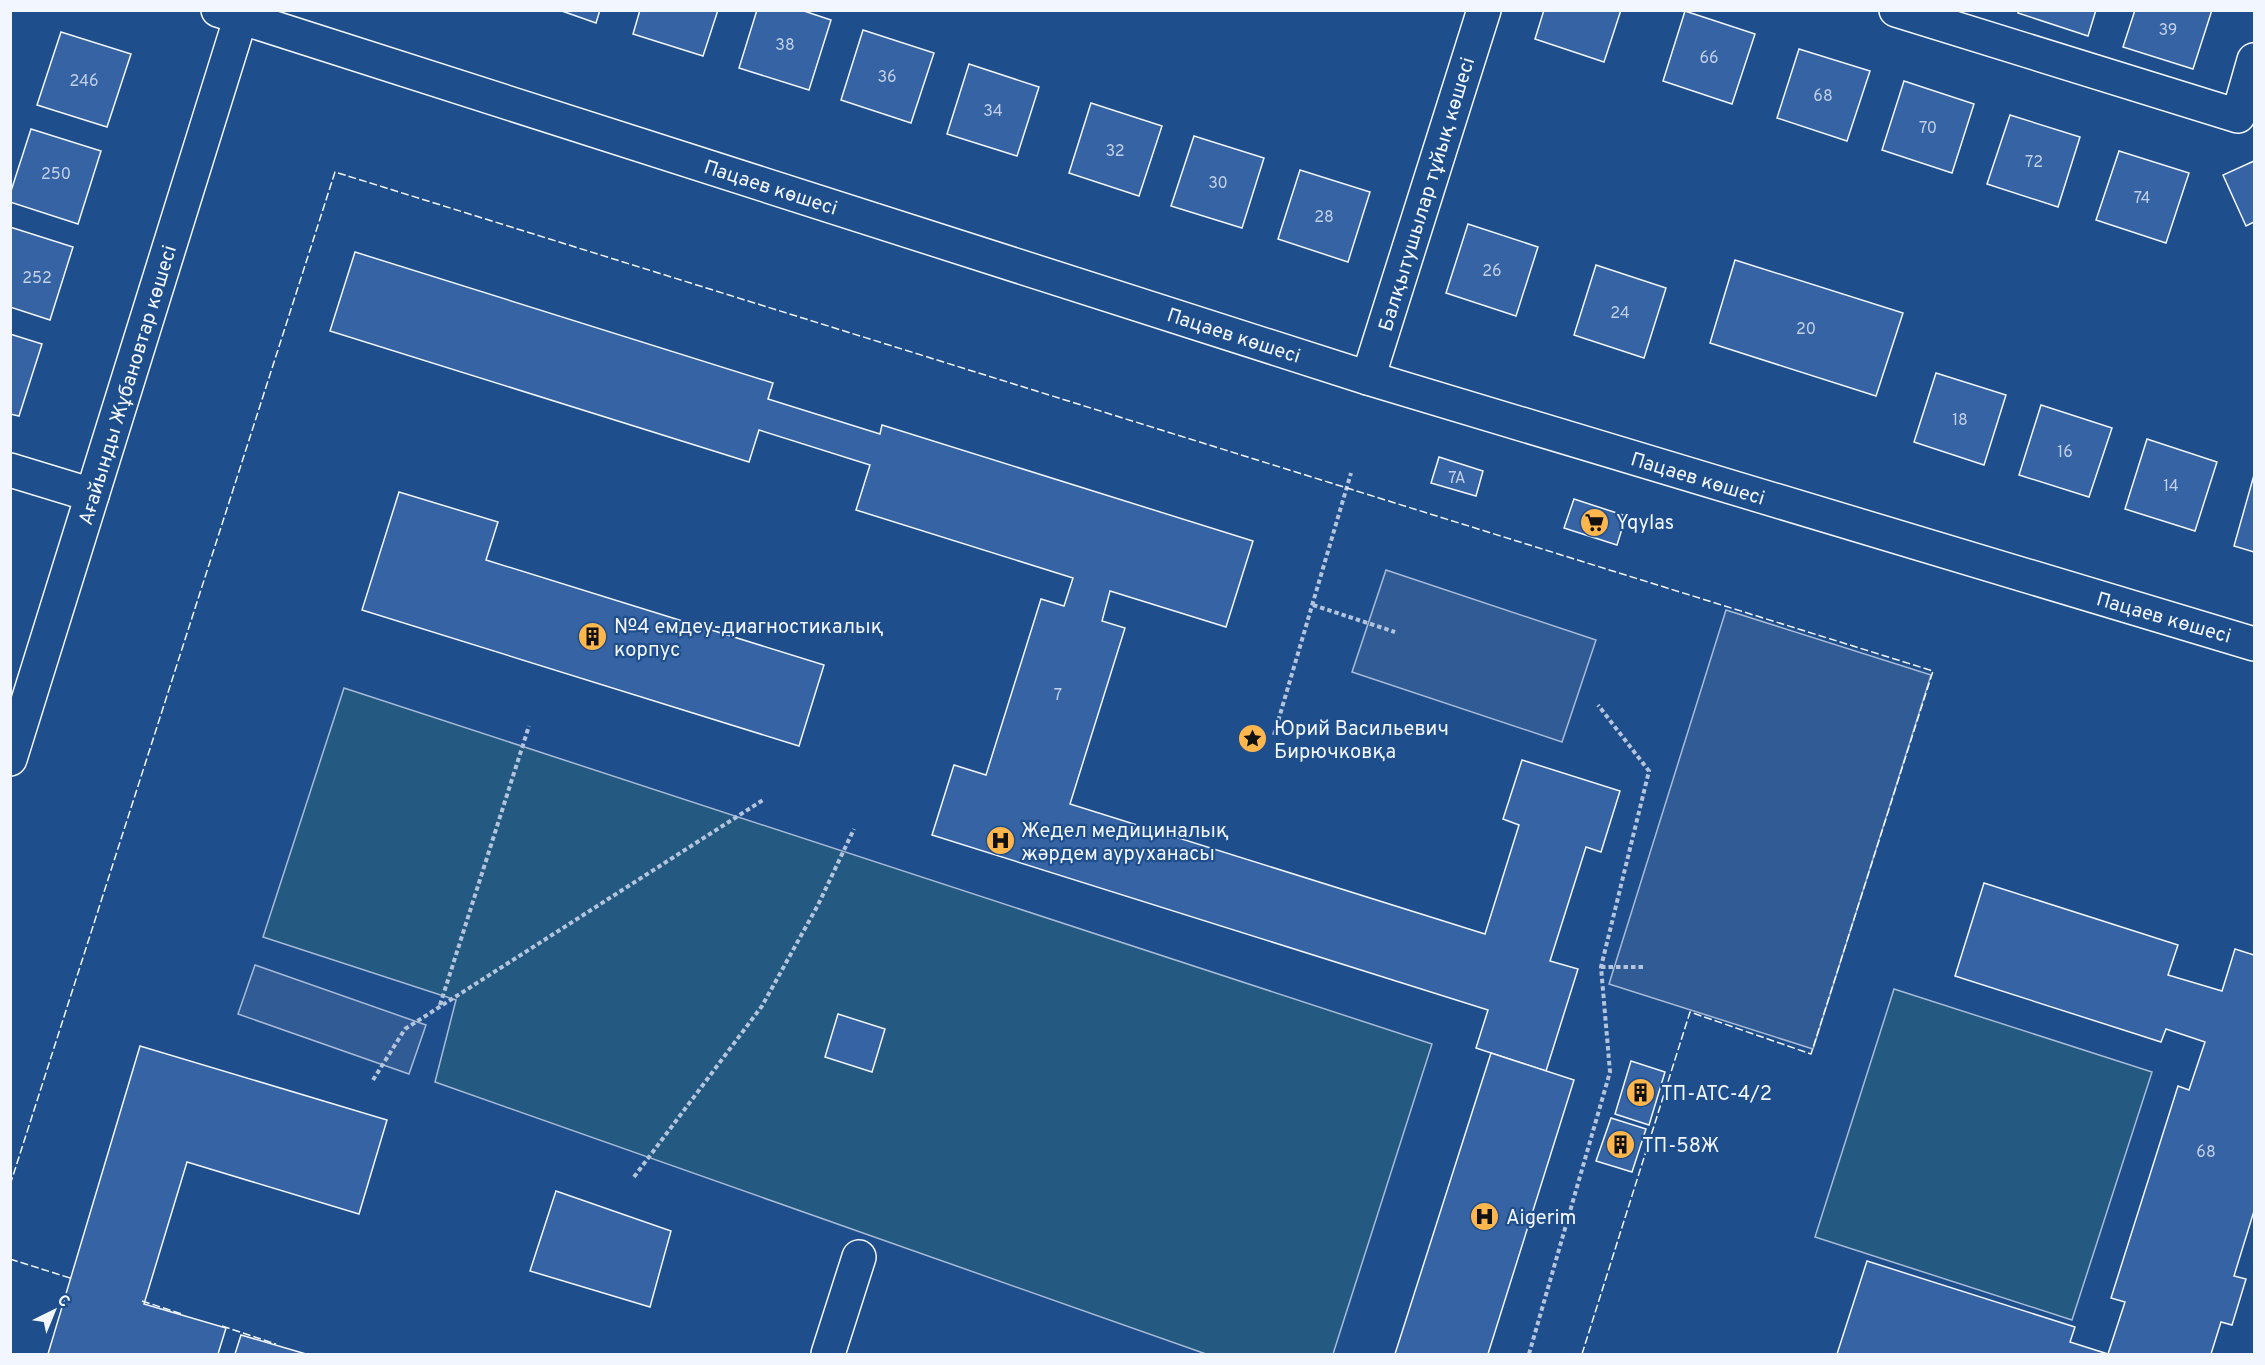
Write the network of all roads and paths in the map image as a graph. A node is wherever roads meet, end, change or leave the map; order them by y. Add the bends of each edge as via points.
1 (1484, 10) edge
2 (1896, 10) edge
3 (234, 13) edge
4 (2254, 60) edge
5 (1368, 378) junction
6 (10, 470) edge
7 (1351, 473) dead end
8 (92, 495) junction
9 (1312, 605) junction
10 (1395, 632) dead end
11 (2254, 644) edge
12 (1598, 705) dead end
13 (530, 726) dead end
14 (1274, 735) dead end
15 (10, 759) edge
16 (763, 800) dead end
17 (854, 829) dead end
18 (1601, 967) junction
19 (1646, 967) dead end
20 (440, 1006) junction
21 (373, 1080) dead end
22 (634, 1177) dead end
23 (859, 1257) dead end
24 (828, 1354) edge
25 (1529, 1354) edge

1 - 5 main road, Балқытушылар тұйық көшесі
2 - 4 main road via 2238,116
3 - 5 main road, Пацаев көшесі
3 - 8 main road, Ағайынды Жұбановтар көшесі
5 - 11 main road, Пацаев көшесі
6 - 8 main road
7 - 9 path
8 - 15 main road, Ағайынды Жұбановтар көшесі
9 - 10 path
9 - 14 path
12 - 18 path via 1650,771
13 - 20 path
16 - 20 path
17 - 22 path via 762,1006
18 - 19 path
18 - 25 path via 1610,1072
20 - 21 path via 405,1029
23 - 24 main road

